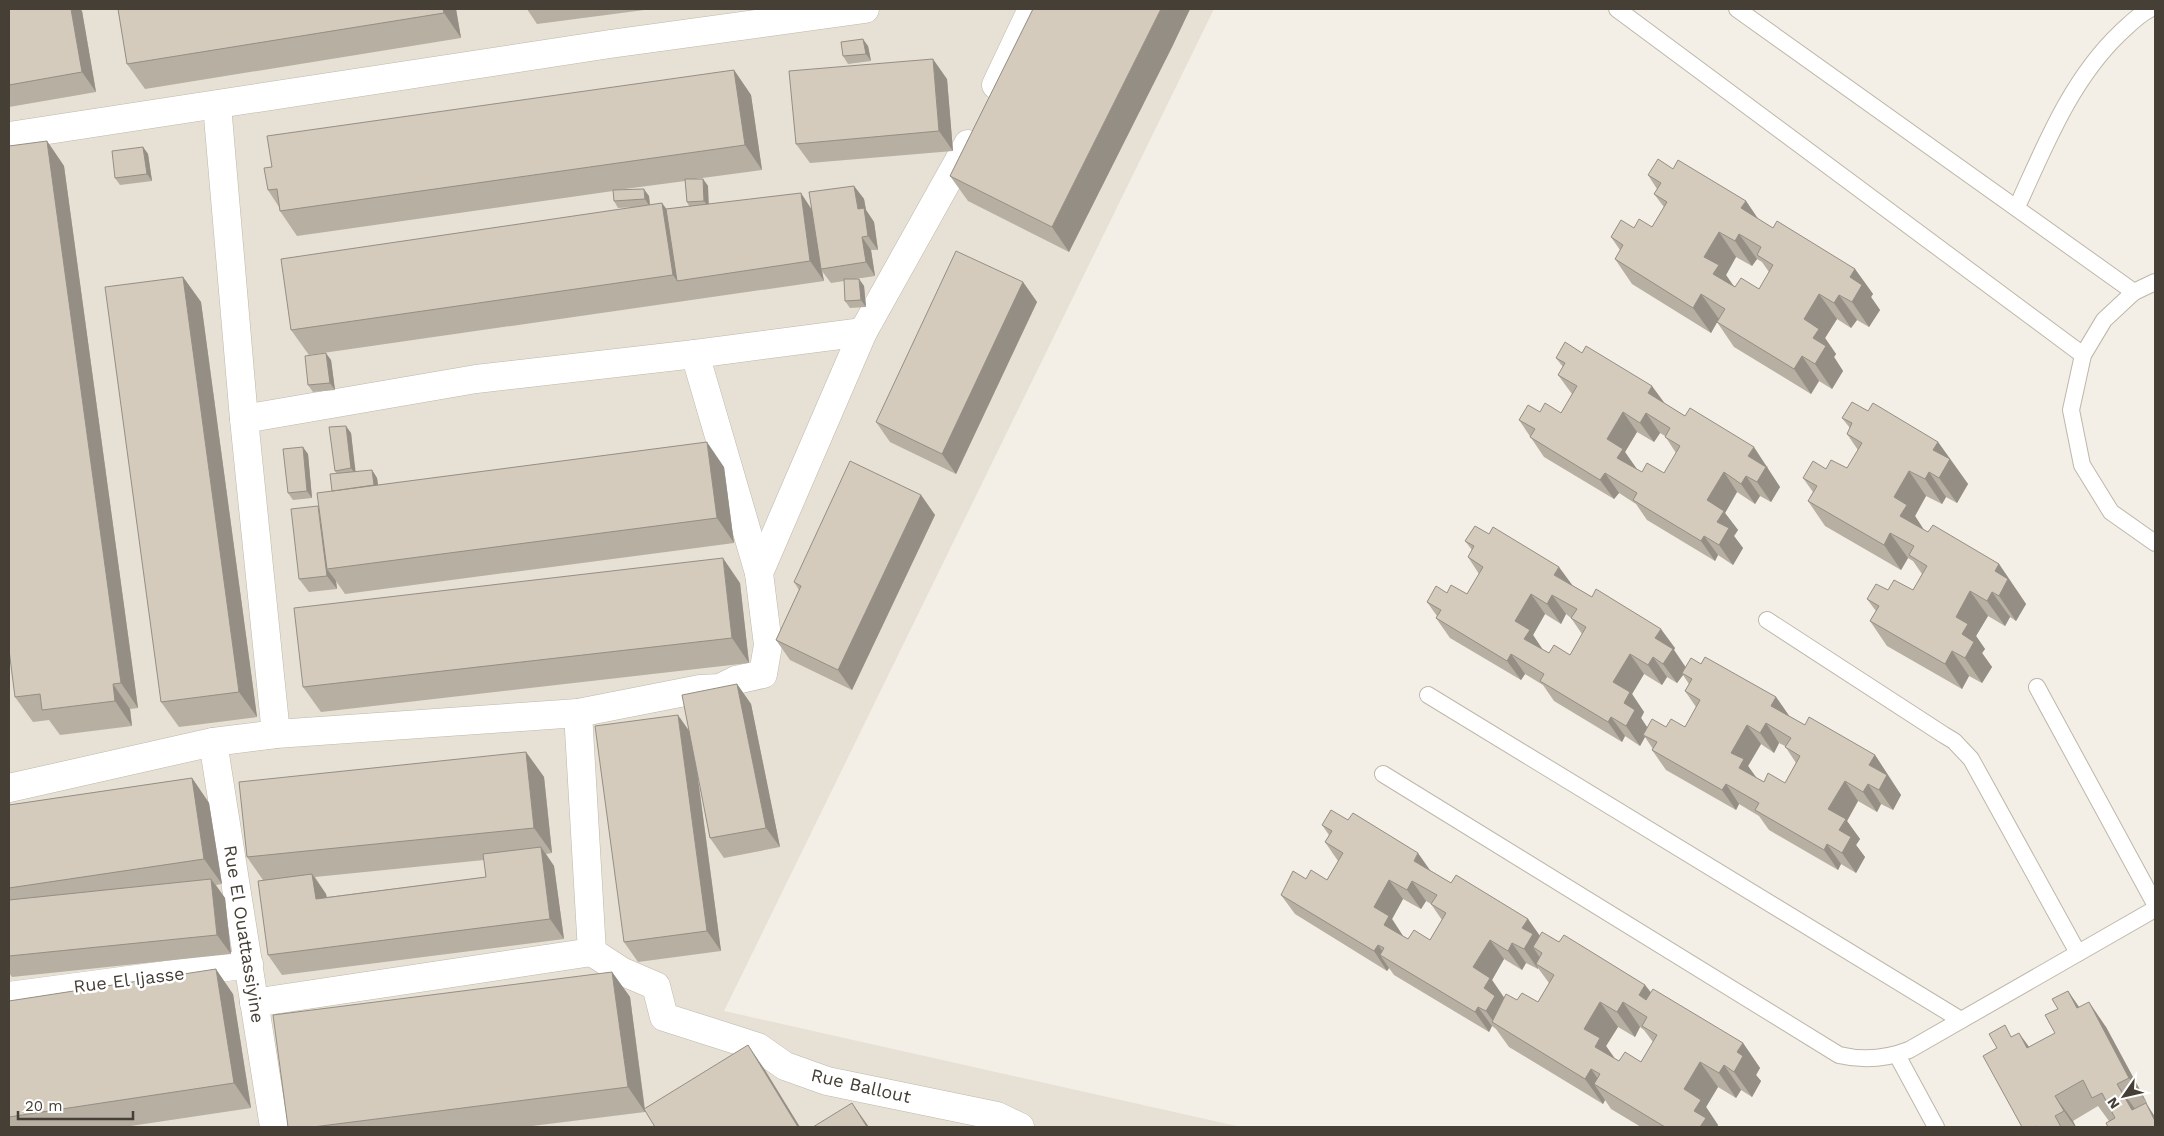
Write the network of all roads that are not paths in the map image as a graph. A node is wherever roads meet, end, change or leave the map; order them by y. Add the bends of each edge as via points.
1 (865, 9) edge
2 (1032, 9) edge
3 (1617, 9) edge
4 (1737, 9) edge
5 (2150, 9) edge
6 (217, 104) junction
7 (9, 136) edge
8 (2017, 207) junction
9 (2155, 282) edge
10 (2134, 292) junction
11 (863, 332) junction
12 (695, 354) junction
13 (2083, 355) junction
14 (244, 419) junction
15 (2155, 543) edge
16 (758, 573) junction
17 (1767, 620) dead end
18 (2037, 687) dead end
19 (1428, 695) dead end
20 (578, 713) junction
21 (276, 734) junction
22 (214, 742) junction
23 (1383, 774) dead end
24 (9, 788) edge
25 (2155, 904) edge
26 (2155, 910) edge
27 (592, 952) junction
28 (2078, 953) junction
29 (249, 964) junction
30 (9, 996) edge
31 (254, 1004) junction
32 (1961, 1020) junction
33 (1897, 1055) junction
34 (274, 1127) edge
35 (1020, 1127) edge
36 (1936, 1127) edge

1 - 6 street
2 - 11 street via 966,150
3 - 13 lane
4 - 8 lane
5 - 8 lane via 2140,14 2090,66 2050,133
6 - 7 street
6 - 14 street
8 - 10 lane
9 - 10 lane
10 - 13 lane via 2104,320
11 - 12 street
11 - 16 street
12 - 14 street via 476,379
12 - 16 street
13 - 15 lane via 2072,410 2082,465 2111,512
14 - 21 street
16 - 20 street via 768,645 763,674 736,680 720,688
17 - 28 lane via 1944,734 1963,750 1971,759
18 - 25 lane
19 - 32 lane
20 - 21 street
20 - 27 street
21 - 22 street
22 - 24 street
22 - 29 street, Rue El Ouattassiyine
23 - 33 lane via 1839,1055 1868,1059
26 - 28 lane
27 - 31 street
27 - 35 street, Rue Ballout via 621,971 656,986 664,1017 758,1047 785,1066 827,1081 997,1116
28 - 32 lane
29 - 30 street, Rue El Ijasse
29 - 31 street, Rue El Ouattassiyine
31 - 34 street, Rue El Ouattassiyine
32 - 33 lane
33 - 36 lane

